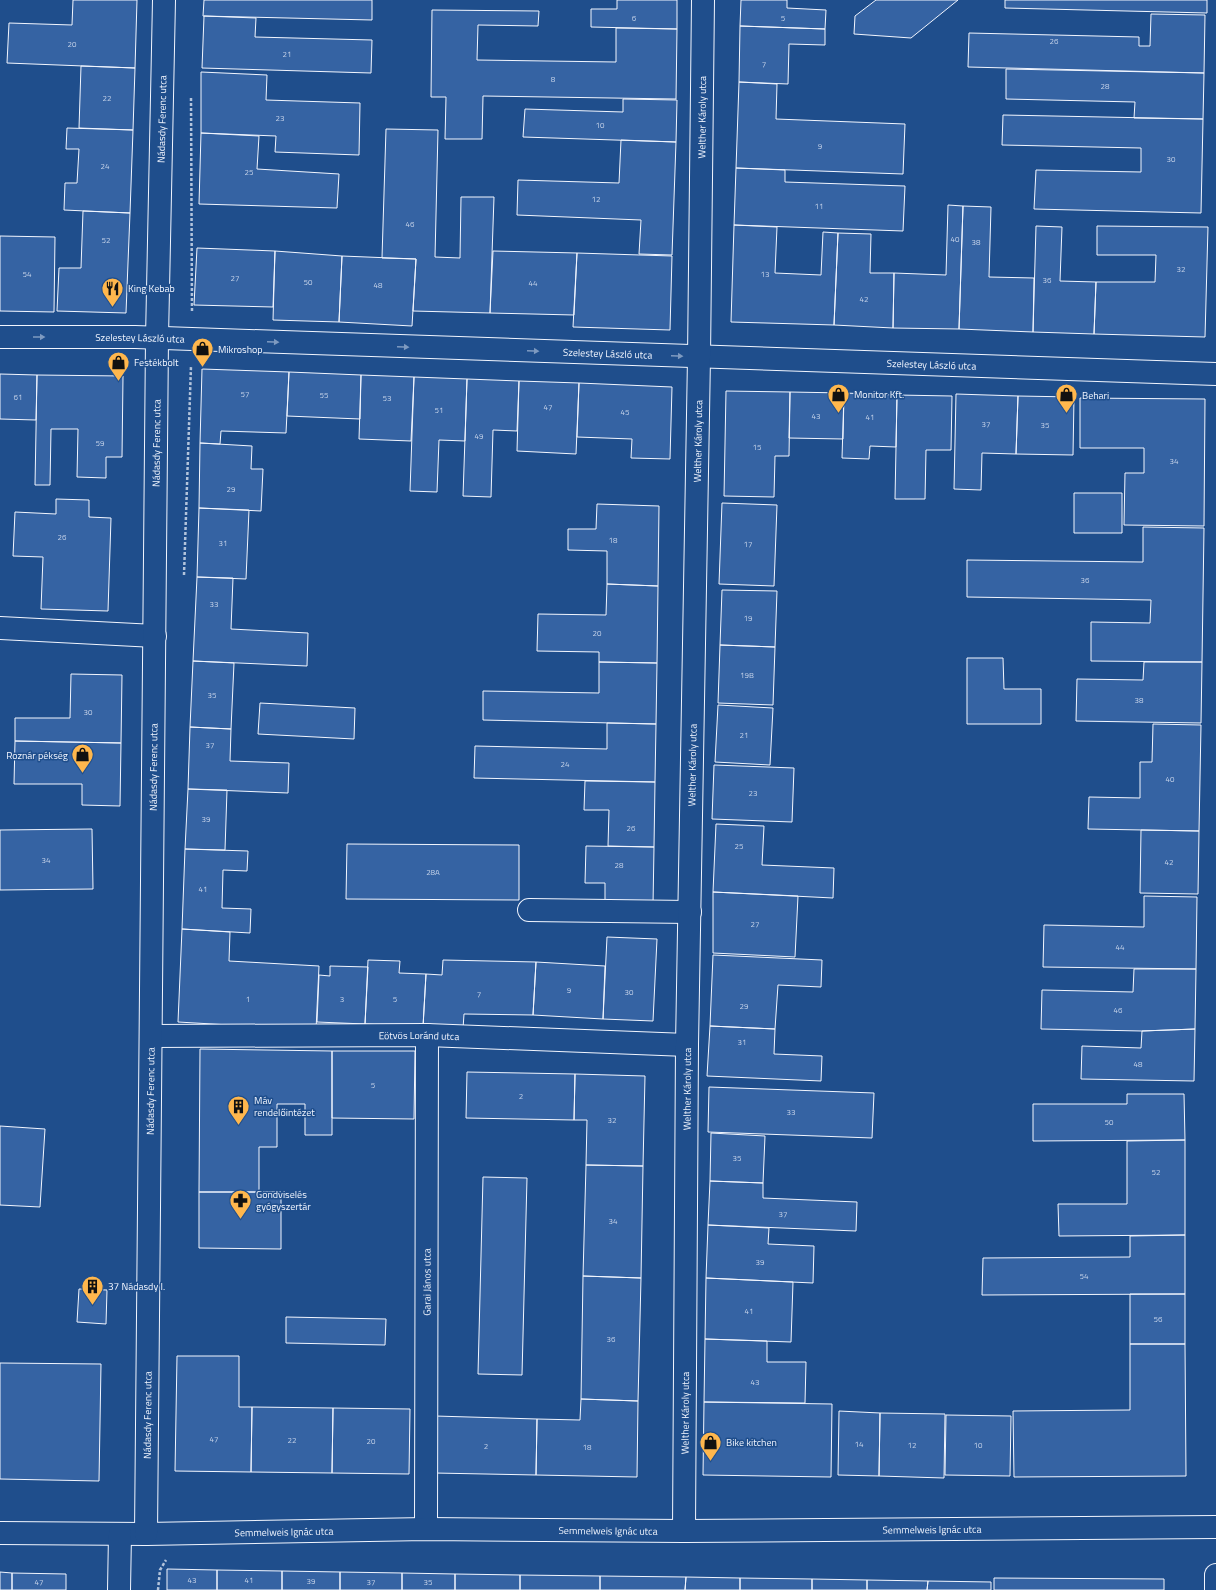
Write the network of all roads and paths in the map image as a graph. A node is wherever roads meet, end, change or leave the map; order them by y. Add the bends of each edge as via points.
1 (164, 0) edge
2 (703, 0) edge
3 (0, 337) edge
4 (157, 338) junction
5 (700, 357) junction
6 (1216, 374) edge
7 (0, 628) edge
8 (155, 636) junction
9 (529, 910) dead end
10 (690, 912) junction
11 (427, 1035) junction
12 (152, 1036) junction
13 (687, 1045) junction
14 (1216, 1527) edge
15 (426, 1529) junction
16 (684, 1531) junction
17 (0, 1533) edge
18 (120, 1534) junction
19 (146, 1534) junction
20 (1216, 1575) edge
21 (119, 1590) edge
22 (1216, 1590) edge

1 - 4 street, Nádasdy Ferenc utca
2 - 5 street, Welther Károly utca
3 -> 4 street, Szelestey László utca
4 -> 5 street, Szelestey László utca
4 - 8 street, Nádasdy Ferenc utca
5 - 6 street, Szelestey László utca
5 - 10 street, Welther Károly utca
7 - 8 street
8 - 12 street, Nádasdy Ferenc utca
9 - 10 street
10 - 13 street, Welther Károly utca
11 - 12 street, Eötvös Loránd utca
11 - 13 street, Eötvös Loránd utca
11 - 15 street, Garai János utca
12 - 19 street, Nádasdy Ferenc utca
13 - 16 street, Welther Károly utca
14 - 16 street, Semmelweis Ignác utca
15 - 16 street, Semmelweis Ignác utca
15 - 19 street, Semmelweis Ignác utca
17 - 18 street, Semmelweis Ignác utca
18 - 19 street, Semmelweis Ignác utca
18 - 21 street
20 - 22 street

